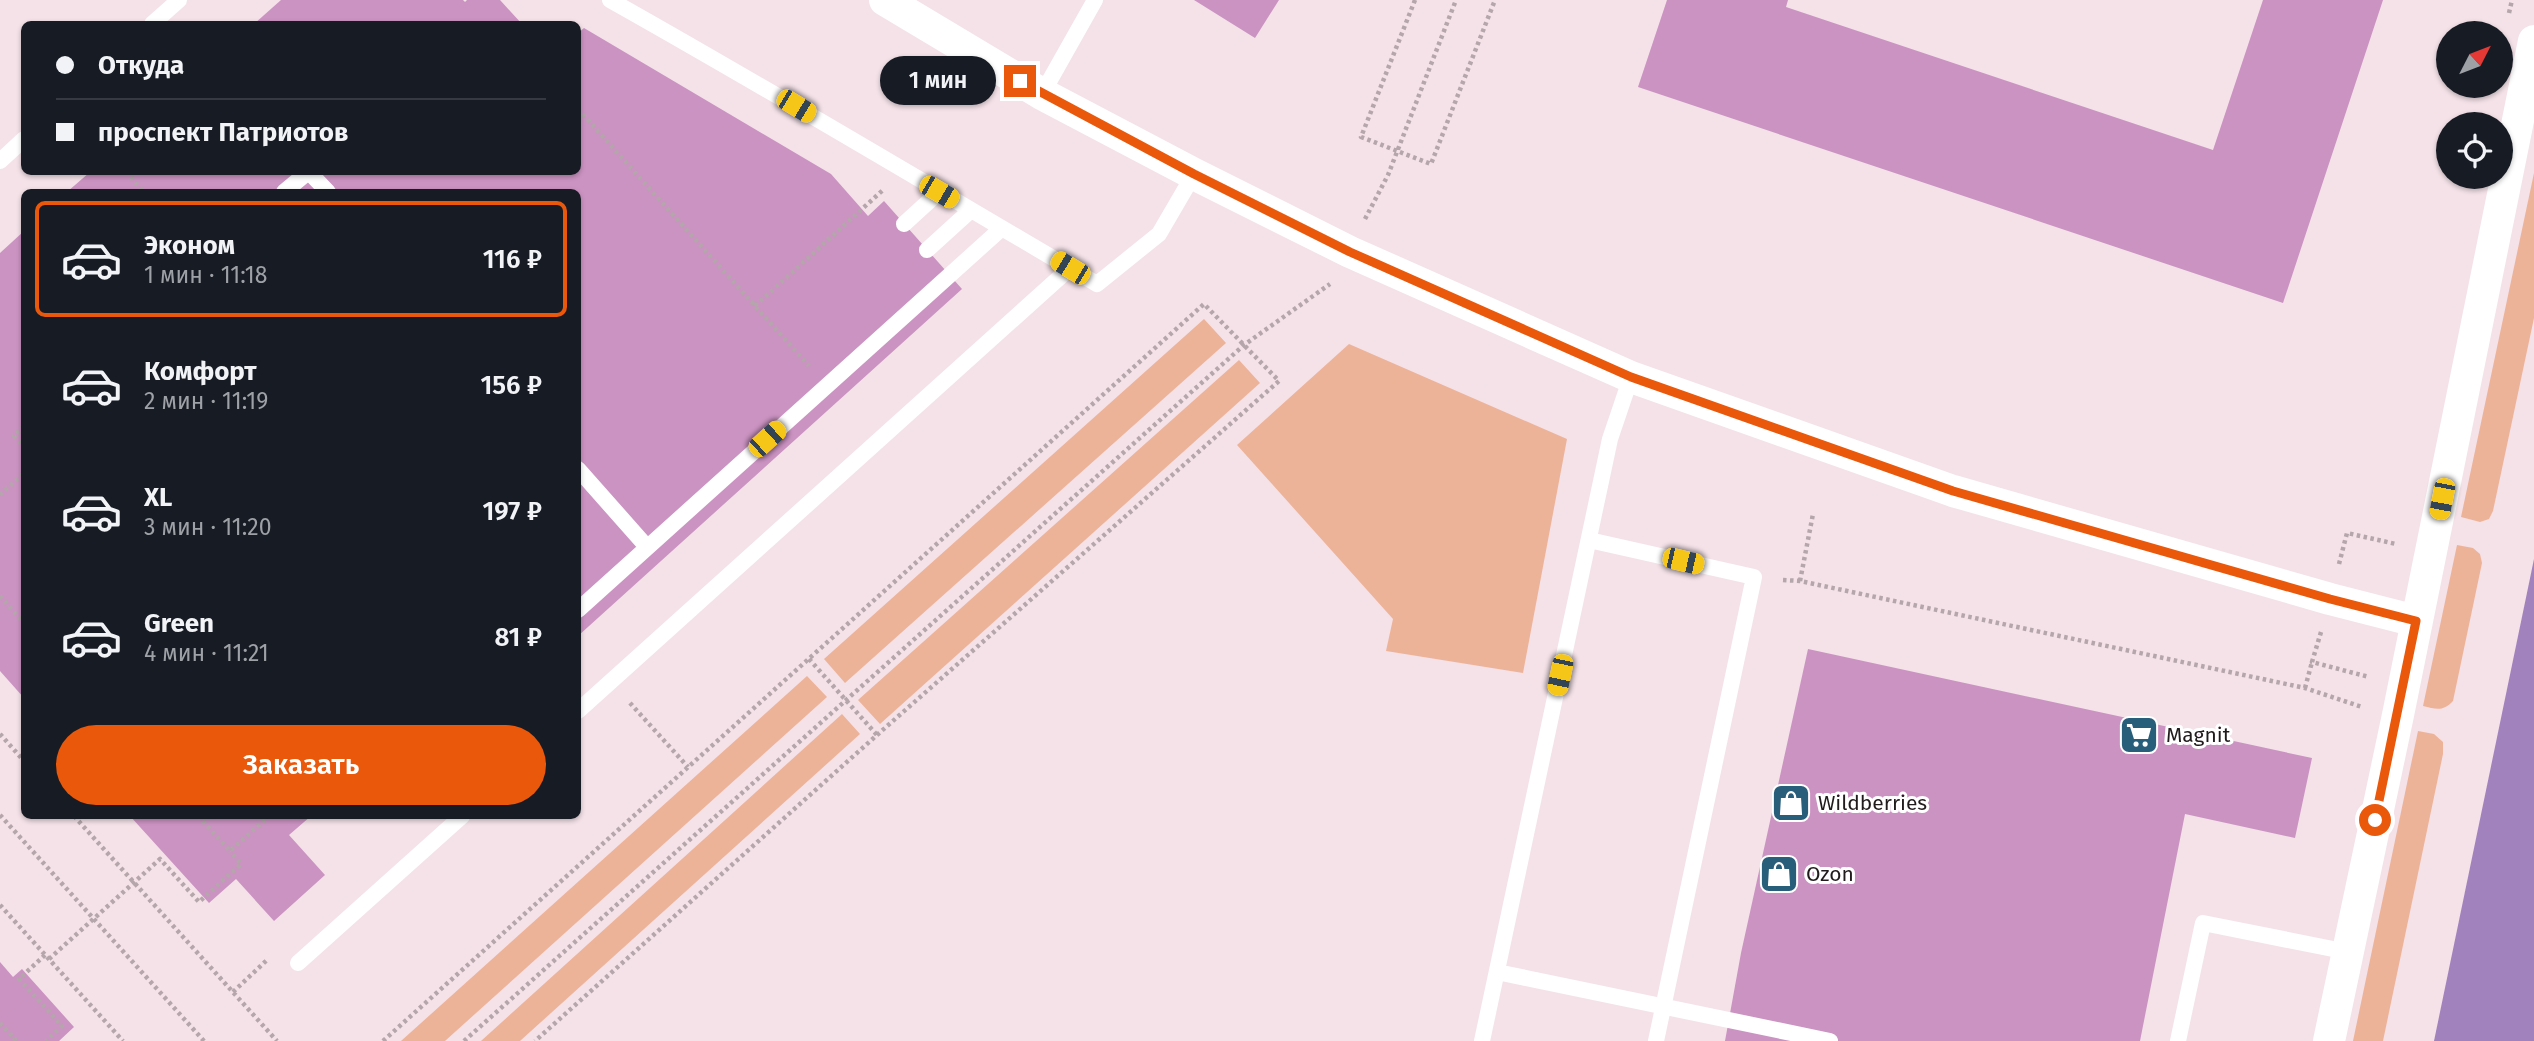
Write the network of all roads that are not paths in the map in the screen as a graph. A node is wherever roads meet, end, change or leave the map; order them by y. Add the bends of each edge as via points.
1 (179, 0) edge
2 (610, 0) edge
3 (885, 0) edge
4 (1095, 0) edge
5 (155, 21) edge
6 (2534, 41) edge
7 (1042, 94) junction
8 (21, 142) edge
9 (0, 161) edge
10 (1194, 174) junction
11 (305, 175) edge
12 (312, 175) edge
13 (288, 189) edge
14 (325, 189) edge
15 (939, 192) junction
16 (971, 210) junction
17 (904, 224) dead end
18 (1002, 228) junction
19 (927, 250) dead end
20 (1070, 268) junction
21 (1631, 377) junction
22 (581, 472) edge
23 (1588, 540) junction
24 (647, 547) junction
25 (581, 607) edge
26 (2416, 621) junction
27 (581, 708) edge
28 (459, 819) edge
29 (2348, 952) junction
30 (298, 963) road end
31 (1497, 972) junction
32 (1664, 1006) junction
33 (1482, 1041) edge
34 (1656, 1041) edge
35 (1830, 1041) edge
36 (2178, 1041) edge
37 (2329, 1041) edge

1 - 5 lane
2 - 15 lane
3 - 7 street
4 - 7 lane
6 - 26 street
7 - 10 street
8 - 9 lane
10 - 20 lane via 1159,234 1097,284
10 - 21 street via 1350,252
11 - 13 lane
12 - 14 lane
15 - 16 lane
15 - 17 lane
16 - 18 lane
16 - 19 lane
18 - 20 lane
18 - 24 lane
20 - 27 lane
21 - 23 lane via 1610,439
21 - 26 street via 1953,491
22 - 24 lane
23 - 31 lane
23 - 32 lane via 1754,577
24 - 25 lane
26 - 29 street
28 - 30 lane
29 - 36 lane via 2203,923
29 - 37 street
31 - 32 lane
31 - 33 lane
32 - 34 lane
32 - 35 lane

